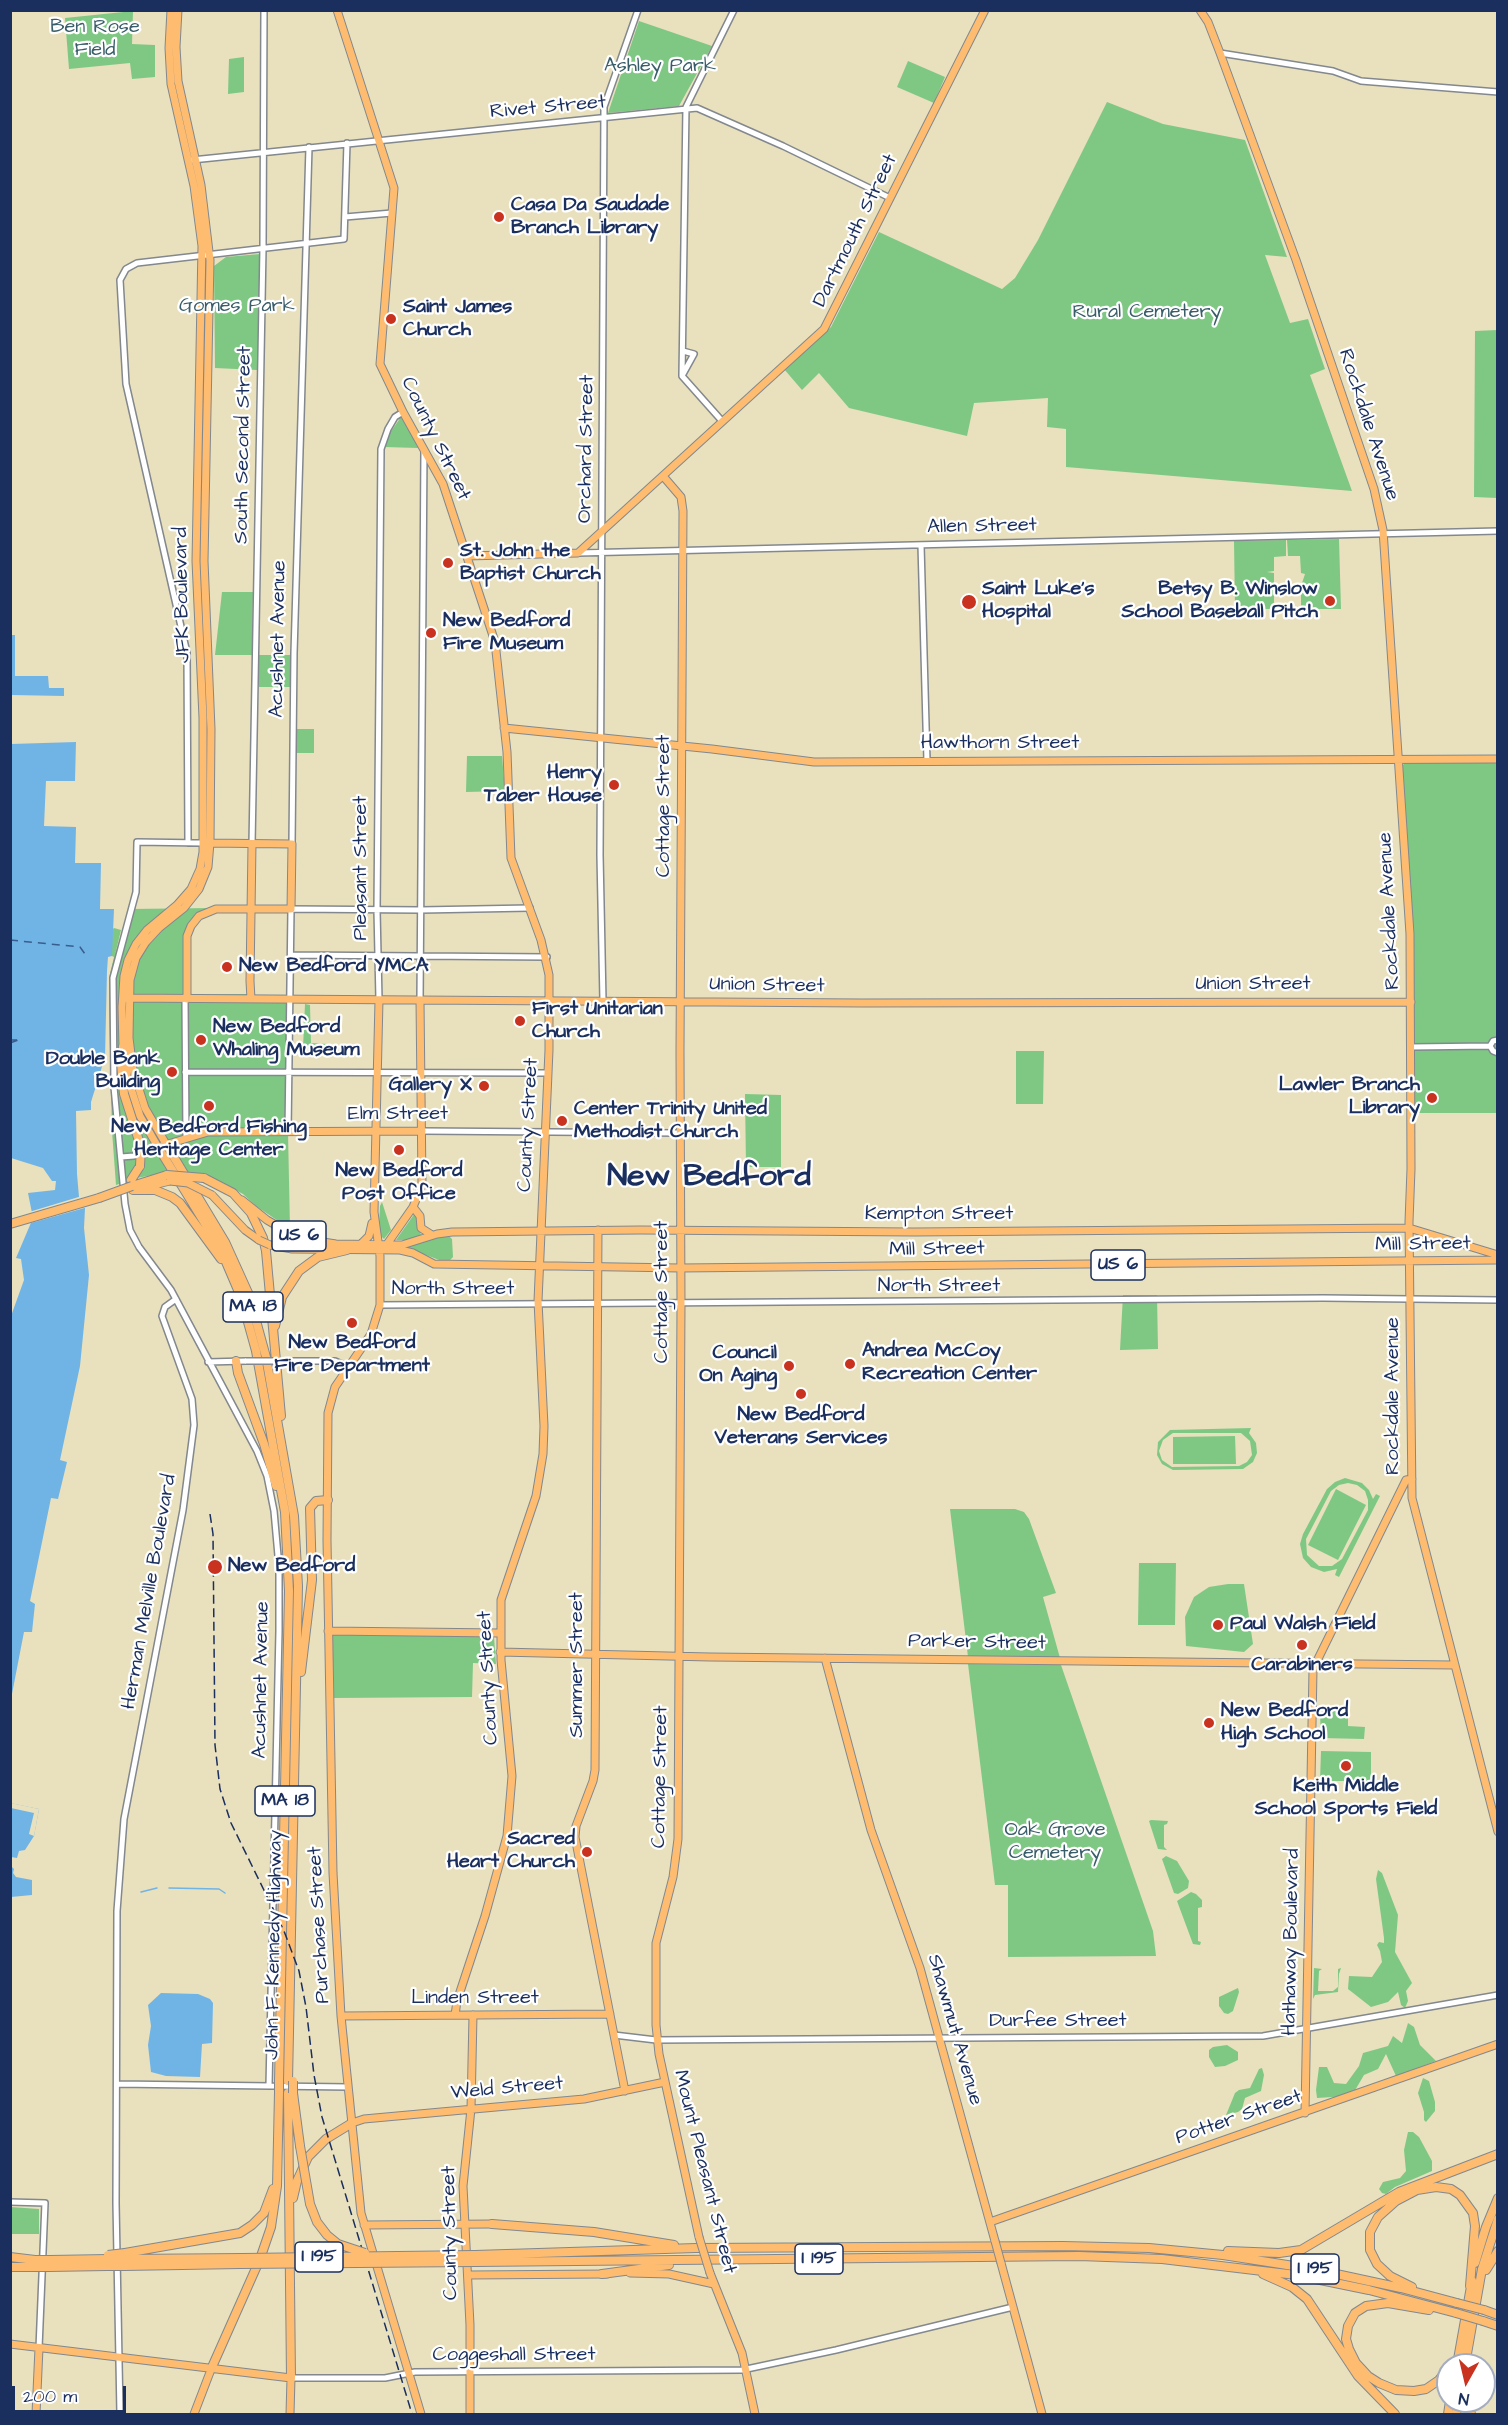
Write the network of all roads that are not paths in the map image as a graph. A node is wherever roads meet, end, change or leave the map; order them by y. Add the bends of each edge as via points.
1 (171, 10) edge
2 (178, 10) edge
3 (264, 10) edge
4 (337, 10) edge
5 (638, 10) edge
6 (734, 10) edge
7 (985, 10) edge
8 (1200, 10) edge
9 (1220, 52) junction
10 (1497, 92) edge
11 (686, 107) junction
12 (604, 118) junction
13 (380, 140) junction
14 (347, 143) junction
15 (309, 147) junction
16 (265, 152) junction
17 (193, 160) junction
18 (890, 198) junction
19 (392, 213) junction
20 (345, 217) junction
21 (305, 242) junction
22 (264, 248) junction
23 (206, 255) junction
24 (684, 351) junction
25 (682, 376) junction
26 (403, 412) junction
27 (722, 421) junction
28 (424, 450) junction
29 (663, 476) junction
30 (1497, 531) edge
31 (601, 532) junction
32 (1384, 534) junction
33 (921, 545) junction
34 (683, 550) junction
35 (600, 552) junction
36 (578, 553) junction
37 (467, 556) junction
38 (504, 728) junction
39 (601, 737) junction
40 (682, 746) junction
41 (1398, 759) junction
42 (1497, 759) edge
43 (927, 761) junction
44 (188, 843) junction
45 (207, 843) junction
46 (252, 844) junction
47 (292, 844) junction
48 (530, 908) junction
49 (251, 909) junction
50 (291, 909) junction
51 (377, 910) junction
52 (422, 910) junction
53 (291, 955) junction
54 (380, 956) junction
55 (420, 956) junction
56 (547, 957) junction
57 (126, 998) junction
58 (186, 999) junction
59 (252, 999) junction
60 (291, 999) junction
61 (380, 1000) junction
62 (420, 1000) junction
63 (550, 1000) junction
64 (603, 1001) junction
65 (680, 1002) junction
66 (1411, 1002) junction
67 (1497, 1040) edge
68 (1491, 1046) junction
69 (123, 1047) junction
70 (1411, 1047) junction
71 (1497, 1053) edge
72 (185, 1072) junction
73 (290, 1073) junction
74 (379, 1073) junction
75 (420, 1073) junction
76 (548, 1073) junction
77 (378, 1131) junction
78 (422, 1131) junction
79 (288, 1132) junction
80 (545, 1132) junction
81 (680, 1132) junction
82 (186, 1138) junction
83 (162, 1146) junction
84 (121, 1157) junction
85 (168, 1178) junction
86 (133, 1186) junction
87 (233, 1193) junction
88 (99, 1198) junction
89 (413, 1207) junction
90 (374, 1212) junction
91 (10, 1224) edge
92 (1409, 1228) junction
93 (598, 1230) junction
94 (680, 1230) junction
95 (540, 1232) junction
96 (432, 1235) junction
97 (359, 1245) junction
98 (382, 1249) junction
99 (347, 1250) junction
100 (1497, 1255) edge
101 (1497, 1260) edge
102 (1410, 1262) junction
103 (538, 1265) junction
104 (597, 1266) junction
105 (680, 1268) junction
106 (239, 1292) junction
107 (176, 1299) junction
108 (1410, 1299) junction
109 (1497, 1300) edge
110 (597, 1304) junction
111 (681, 1304) junction
112 (380, 1305) junction
113 (538, 1305) junction
114 (374, 1329) joint
115 (274, 1340) junction
116 (236, 1361) junction
117 (208, 1362) junction
118 (348, 1367) junction
119 (284, 1456) junction
120 (1412, 1479) junction
121 (328, 1500) junction
122 (1413, 1500) junction
123 (1396, 1504) junction
124 (286, 1522) junction
125 (328, 1631) junction
126 (500, 1633) junction
127 (500, 1652) junction
128 (594, 1654) junction
129 (678, 1656) junction
130 (825, 1658) junction
131 (1314, 1665) junction
132 (1454, 1665) junction
133 (296, 1709) junction
134 (1497, 1832) edge
135 (1497, 1995) edge
136 (610, 2014) junction
137 (455, 2015) junction
138 (472, 2015) junction
139 (341, 2016) junction
140 (1308, 2029) junction
141 (614, 2035) junction
142 (940, 2037) junction
143 (656, 2040) junction
144 (1497, 2044) edge
145 (665, 2082) junction
146 (117, 2084) junction
147 (269, 2086) junction
148 (348, 2087) junction
149 (625, 2091) junction
150 (291, 2093) junction
151 (471, 2109) junction
152 (1305, 2113) junction
153 (352, 2123) junction
154 (1497, 2154) edge
155 (278, 2158) junction
156 (1497, 2198) edge
157 (10, 2202) edge
158 (1497, 2219) edge
159 (990, 2222) junction
160 (465, 2224) junction
161 (492, 2224) joint
162 (364, 2225) junction
163 (289, 2236) junction
164 (696, 2248) junction
165 (1497, 2251) edge
166 (1195, 2252) junction
167 (396, 2256) junction
168 (475, 2258) junction
169 (10, 2259) edge
170 (124, 2259) junction
171 (108, 2260) junction
172 (700, 2260) junction
173 (241, 2261) junction
174 (35, 2263) junction
175 (50, 2263) junction
176 (1224, 2265) junction
177 (10, 2267) edge
178 (602, 2274) junction
179 (468, 2275) junction
180 (714, 2284) junction
181 (1470, 2286) junction
182 (1432, 2296) junction
183 (1476, 2303) junction
184 (1013, 2307) junction
185 (1455, 2313) junction
186 (1497, 2313) edge
187 (1497, 2326) edge
188 (1470, 2339) junction
189 (1461, 2340) junction
190 (10, 2344) edge
191 (39, 2348) junction
192 (1455, 2353) edge
193 (1459, 2353) edge
194 (1467, 2353) edge
195 (1470, 2353) edge
196 (119, 2357) junction
197 (212, 2367) junction
198 (746, 2369) junction
199 (470, 2372) junction
200 (409, 2373) junction
201 (291, 2378) junction
202 (1436, 2382) edge
203 (36, 2415) edge
204 (120, 2415) edge
205 (194, 2415) edge
206 (290, 2415) edge
207 (421, 2415) edge
208 (470, 2415) edge
209 (756, 2415) edge
210 (1042, 2415) edge
211 (1395, 2415) edge

1 - 17 main road, JFK Boulevard via 171,77
2 - 17 main road, JFK Boulevard via 178,81
3 - 16 street, South Second Street
4 - 13 main road, County Street
5 - 12 street, Orchard Street via 604,107
6 - 11 street
7 - 18 main road, Dartmouth Street
8 - 9 main road, Rockdale Avenue
9 - 10 street via 1333,71 1361,81
9 - 32 main road, Rockdale Avenue via 1299,266 1374,489
11 - 12 street, Rivet Street
11 - 18 street, Rivet Street via 702,109
11 - 24 street
12 - 13 street, Rivet Street
12 - 31 street, Orchard Street
13 - 14 street, Rivet Street
13 - 19 main road, County Street via 394,188
14 - 15 street, Rivet Street
14 - 20 street
15 - 16 street, Rivet Street
15 - 21 street, Acushnet Avenue
16 - 17 street, Rivet Street
16 - 22 street, South Second Street
17 - 23 main road, JFK Boulevard
18 - 27 main road, Dartmouth Street via 824,329
19 - 20 street
19 - 26 main road, County Street via 380,364
20 - 21 street via 344,239
21 - 22 street
21 - 47 street, Acushnet Avenue
22 - 23 street
22 - 46 street, South Second Street
23 - 44 street via 141,262 128,268 120,286 126,384 189,668
23 - 45 main road, JFK Boulevard via 196,561
24 - 25 street
24 - 25 street via 694,354
25 - 27 street
26 - 28 main road, County Street
26 - 51 street, Pleasant Street via 395,417 381,449
27 - 29 main road, Dartmouth Street
28 - 37 main road, County Street via 443,484
28 - 52 street
29 - 31 main road, Dartmouth Street
29 - 34 main road, Cottage Street via 681,497
30 - 32 street, Allen Street
31 - 35 street, Orchard Street
31 - 36 main road, Dartmouth Street
32 - 33 street, Allen Street
32 - 41 main road, Rockdale Avenue
33 - 34 street, Allen Street
33 - 43 street
34 - 35 street, Allen Street
34 - 40 main road, Cottage Street
35 - 36 street, Allen Street
35 - 39 street, Orchard Street
36 - 37 main road, Allen Street
37 - 38 main road, County Street via 497,653
38 - 39 main road, Hawthorn Street
38 - 48 main road, County Street via 510,853
39 - 40 main road, Hawthorn Street
39 - 64 street, Orchard Street
40 - 43 main road, Hawthorn Street via 808,761
40 - 65 main road, Cottage Street
41 - 42 main road, Hawthorn Street
41 - 43 main road, Hawthorn Street
41 - 66 main road, Rockdale Avenue via 1410,926
44 - 45 street
44 - 84 street, Acushnet Avenue via 137,842 136,892 114,972 112,995 114,1087
45 - 46 main road
45 - 57 main road, JFK Boulevard via 191,889 147,930 134,949 125,971
46 - 47 main road
46 - 49 main road
47 - 50 main road, Acushnet Avenue
48 - 52 street
48 - 56 main road, County Street
49 - 50 main road
49 - 58 main road via 205,912 196,919 189,930
49 - 59 main road
50 - 51 street
50 - 53 street, Acushnet Avenue
51 - 52 street
51 - 54 street, Pleasant Street
52 - 55 street
53 - 54 street
53 - 60 street, Acushnet Avenue
54 - 55 street
54 - 61 street, Pleasant Street
55 - 56 street
55 - 62 street
56 - 63 main road, County Street
57 - 58 main road, Union Street
57 - 69 main road, JFK Boulevard
57 - 83 main road, JFK Boulevard via 135,1078
58 - 59 main road, Union Street
58 - 72 street
59 - 60 main road, Union Street
60 - 61 main road, Union Street
60 - 73 street, Acushnet Avenue
61 - 62 main road, Union Street
61 - 74 main road, Pleasant Street
62 - 63 main road, Union Street
62 - 75 main road
63 - 64 main road, Union Street
63 - 76 main road, County Street
64 - 65 main road, Union Street
65 - 66 main road, Union Street
65 - 81 main road, Cottage Street
66 - 70 main road, Rockdale Avenue
67 - 68 street
68 - 70 street
68 - 71 street
69 - 83 main road, JFK Boulevard via 133,1098 143,1122
69 - 86 highway, bridge via 124,1094 141,1147
70 - 92 main road, Rockdale Avenue
72 - 73 street
72 - 82 street
73 - 74 street
73 - 79 street, Acushnet Avenue
74 - 75 street
74 - 77 main road, Pleasant Street
75 - 76 street
75 - 78 main road
76 - 80 main road, County Street
77 - 78 main road, Elm Street
77 - 79 main road, Elm Street
77 - 90 main road, Pleasant Street
78 - 80 street, Elm Street
78 - 89 main road via 422,1185
79 - 82 main road, Elm Street via 210,1132
80 - 81 street, Elm Street
80 - 95 main road, County Street
81 - 94 main road, Cottage Street
82 - 83 main road, Elm Street
83 - 84 street, Elm Street
83 - 106 highway, John F. Kennedy Highway / MA 18 via 215,1239
83 - 119 highway, John F. Kennedy Highway / MA 18 via 225,1242 244,1283 266,1357
84 - 107 street, Acushnet Avenue via 130,1230
85 - 86 highway, US 6
85 - 87 highway, US 6, bridge via 204,1178
85 - 99 main road, US 6, bridge via 212,1195 245,1230 270,1245
86 - 88 highway, US 6, bridge
86 - 88 highway, US 6, bridge
86 - 106 highway via 160,1191 180,1203
87 - 97 main road, US 6 via 291,1233 323,1242
87 - 115 highway via 254,1218 266,1245
88 - 91 highway, US 6
89 - 96 main road via 420,1214 421,1228
89 - 98 main road
90 - 97 main road via 369,1236
90 - 98 main road, Pleasant Street
92 - 94 main road, Kempton Street / US 6
92 - 100 main road, Kempton Street / US 6
92 - 102 main road, Rockdale Avenue
93 - 94 main road, Kempton Street / US 6
93 - 95 main road, Kempton Street / US 6
93 - 104 main road, Summer Street
94 - 105 main road, Cottage Street
95 - 96 main road, Kempton Street / US 6
95 - 103 main road, County Street
96 - 98 main road, Kempton Street / US 6
97 - 98 main road, US 6
98 - 99 main road, US 6
98 - 103 main road, Mill Street / US 6 via 409,1252 434,1264
98 - 112 main road, Pleasant Street
99 - 115 highway via 318,1257 295,1274 280,1303
101 - 102 main road, Mill Street / US 6
102 - 105 main road, Mill Street / US 6
102 - 108 main road, Rockdale Avenue
103 - 104 main road, Mill Street / US 6
103 - 113 main road, County Street
104 - 105 main road, Mill Street / US 6
104 - 110 main road, Summer Street
105 - 111 main road, Cottage Street
106 - 124 highway, John F. Kennedy Highway / MA 18 via 255,1344
107 - 117 street, Acushnet Avenue
107 - 146 street, Herman Melville Boulevard via 165,1307 162,1316 191,1396 194,1425 183,1510 124,1819 118,1901
108 - 109 street, North Street
108 - 111 street, North Street
108 - 120 main road, Rockdale Avenue
110 - 111 street, North Street
110 - 113 street, North Street
110 - 128 main road, Summer Street
111 - 129 main road, Cottage Street
112 - 113 street, North Street
112 - 114 main road, Pleasant Street
113 - 126 main road, County Street via 543,1464 534,1502 503,1589
114 - 118 main road, Purchase Street
115 - 119 highway
116 - 117 street
116 - 118 street, bridge via 335,1361
116 - 124 highway
117 - 147 street, Acushnet Avenue via 262,1463 278,1545
118 - 121 main road, Purchase Street via 333,1390 328,1408
119 - 133 highway, John F. Kennedy Highway / MA 18 via 298,1557
120 - 122 main road, Rockdale Avenue
120 - 123 main road, Hathaway Boulevard via 1406,1480
121 - 125 main road, Purchase Street
121 - 133 highway via 314,1502 309,1510 312,1587
122 - 123 main road
122 - 132 main road, Rockdale Avenue
123 - 131 main road, Hathaway Boulevard
124 - 155 highway, John F. Kennedy Highway / MA 18, bridge via 290,1591
125 - 126 main road
125 - 139 main road, Purchase Street via 333,1873
126 - 127 main road, County Street
127 - 128 main road, Parker Street
127 - 137 main road, County Street via 512,1776 508,1826
128 - 129 main road, Parker Street
128 - 136 main road, Summer Street via 594,1775 574,1837
129 - 130 main road, Parker Street
129 - 143 main road, Cottage Street via 678,1845 656,1940
130 - 131 main road, Parker Street
130 - 142 main road, Shawmut Avenue via 871,1830 915,1951
131 - 132 main road, Parker Street
131 - 140 main road, Hathaway Boulevard
132 - 134 main road, Rockdale Avenue
133 - 150 highway, John F. Kennedy Highway / MA 18
135 - 140 street, Durfee Street
136 - 138 main road, Linden Street
136 - 141 main road, Summer Street
137 - 138 main road, Linden Street
137 - 139 main road, Linden Street
138 - 151 main road, County Street
139 - 148 main road, Purchase Street
140 - 142 street, Durfee Street via 1263,2036
140 - 152 main road, Hathaway Boulevard
141 - 143 street, Durfee Street
141 - 149 main road, Summer Street
142 - 143 street, Durfee Street
142 - 159 main road, Shawmut Avenue
143 - 145 main road, Mount Pleasant Street
144 - 152 main road, Potter Street
145 - 149 main road, Weld Street
145 - 180 main road, Mount Pleasant Street, bridge via 699,2237
146 - 147 street
146 - 196 street
147 - 148 street
148 - 153 main road, Purchase Street
149 - 151 main road, Weld Street via 575,2100
150 - 163 highway, John F. Kennedy Highway / MA 18
150 - 167 highway, bridge via 311,2207 323,2230 349,2249
151 - 153 main road, Weld Street
151 - 160 main road, County Street via 464,2177
152 - 159 main road, Potter Street
153 - 162 main road, Purchase Street
153 - 163 highway via 320,2145 304,2164 294,2191
154 - 166 highway via 1399,2192 1296,2252
155 - 170 highway via 269,2205 245,2230
155 - 197 highway, John F. Kennedy Highway / MA 18 via 269,2233
156 - 181 highway
157 - 191 street via 45,2203
158 - 183 highway
159 - 184 main road, Shawmut Avenue, bridge
160 - 161 main road
160 - 162 main road
160 - 179 main road, County Street
161 - 164 highway via 583,2231
162 - 200 main road, Purchase Street
163 - 201 highway, John F. Kennedy Highway / MA 18
164 - 166 highway, I 195 via 1074,2246
164 - 168 highway, I 195
165 - 183 highway via 1487,2265
166 - 182 highway, I 195 via 1323,2270
167 - 168 highway, I 195, bridge
167 - 173 highway, I 195, bridge
168 - 172 highway, I 195
168 - 173 highway, I 195, bridge
169 - 174 highway
170 - 171 highway, I 195, bridge
170 - 171 highway, bridge
170 - 173 highway, I 195
171 - 175 highway, I 195
171 - 175 highway, I 195
172 - 176 highway, I 195 via 1090,2256
172 - 178 highway
174 - 175 highway, I 195, bridge
174 - 177 highway, I 195
176 - 185 highway, I 195 via 1359,2288
176 - 211 highway via 1272,2277 1302,2294 1358,2376
178 - 179 main road
178 - 180 main road via 663,2274
179 - 199 main road, County Street
180 - 198 main road, Mount Pleasant Street
181 - 182 highway via 1475,2226 1469,2205 1451,2189 1417,2190 1396,2200 1378,2217 1370,2232 1369,2246 1385,2273
181 - 189 highway
182 - 186 highway, I 195, bridge
183 - 188 highway
184 - 198 street, Coggeshall Street
184 - 210 main road, Shawmut Avenue
185 - 187 highway, I 195, bridge
185 - 202 highway via 1371,2304 1355,2313 1346,2334 1359,2367 1373,2380 1408,2392 1426,2389
188 - 194 highway
188 - 195 highway
189 - 192 highway
189 - 193 highway
190 - 191 main road, Coggeshall Street
191 - 196 main road, Coggeshall Street
191 - 203 main road
196 - 197 main road, Coggeshall Street
196 - 204 street
197 - 201 main road, Coggeshall Street
197 - 205 main road, MA 18
198 - 199 street, Coggeshall Street
198 - 209 main road, Mount Pleasant Street
199 - 200 street, Coggeshall Street
199 - 208 main road, County Street
200 - 201 street, Coggeshall Street via 385,2378
200 - 207 main road, Purchase Street
201 - 206 main road, MA 18

